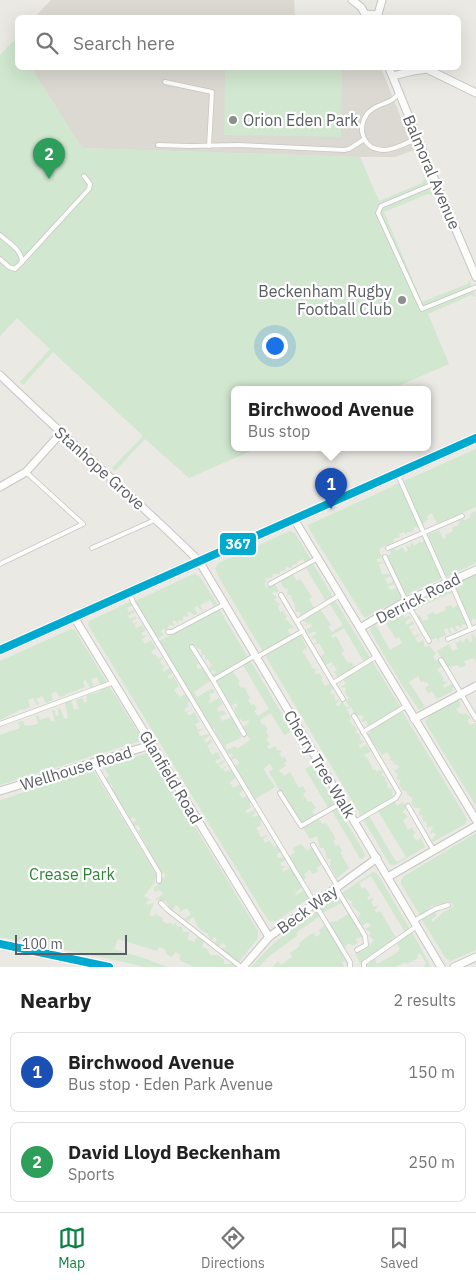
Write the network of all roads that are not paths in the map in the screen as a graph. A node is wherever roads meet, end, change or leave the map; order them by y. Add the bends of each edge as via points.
1 (352, 0) edge
2 (382, 0) edge
3 (364, 15) edge
4 (378, 15) edge
5 (390, 70) edge
6 (413, 70) edge
7 (430, 70) edge
8 (393, 76) junction
9 (165, 82) dead end
10 (476, 93) edge
11 (399, 94) junction
12 (418, 138) junction
13 (363, 140) junction
14 (158, 145) dead end
15 (209, 146) junction
16 (84, 176) dead end
17 (436, 184) junction
18 (0, 235) edge
19 (0, 259) edge
20 (472, 259) edge
21 (22, 262) junction
22 (476, 277) edge
23 (476, 286) edge
24 (0, 375) edge
25 (61, 434) junction
26 (476, 438) edge
27 (26, 472) junction
28 (397, 473) junction
29 (0, 487) edge
30 (462, 516) dead end
31 (157, 519) junction
32 (294, 519) junction
33 (424, 532) junction
34 (92, 548) dead end
35 (388, 548) dead end
36 (385, 557) dead end
37 (318, 558) junction
38 (199, 561) junction
39 (0, 564) edge
40 (476, 570) edge
41 (448, 582) junction
42 (270, 584) dead end
43 (129, 592) junction
44 (340, 595) junction
45 (281, 596) dead end
46 (406, 601) junction
47 (225, 604) junction
48 (74, 617) junction
49 (296, 621) junction
50 (476, 627) edge
51 (360, 628) junction
52 (471, 629) junction
53 (303, 631) junction
54 (168, 632) dead end
55 (448, 639) dead end
56 (429, 641) dead end
57 (192, 647) dead end
58 (0, 650) edge
59 (256, 656) junction
60 (377, 656) junction
61 (441, 660) dead end
62 (213, 680) junction
63 (114, 682) junction
64 (333, 682) junction
65 (476, 686) edge
66 (460, 694) junction
67 (343, 699) dead end
68 (406, 706) junction
69 (354, 716) dead end
70 (414, 719) junction
71 (476, 719) edge
72 (0, 724) edge
73 (363, 732) junction
74 (244, 734) dead end
75 (151, 745) junction
76 (93, 762) junction
77 (0, 791) edge
78 (280, 793) dead end
79 (343, 802) junction
80 (408, 806) dead end
81 (476, 820) edge
82 (355, 822) junction
83 (476, 826) edge
84 (313, 845) dead end
85 (434, 851) junction
86 (377, 858) junction
87 (388, 878) junction
88 (159, 881) dead end
89 (337, 887) junction
90 (161, 903) dead end
91 (314, 904) junction
92 (448, 906) dead end
93 (416, 923) junction
94 (269, 937) junction
95 (0, 944) edge
96 (357, 950) dead end
97 (476, 957) edge
98 (109, 967) edge
99 (242, 967) edge
100 (350, 967) edge
101 (364, 967) edge
102 (441, 967) edge
103 (454, 967) edge

1 - 3 street via 361,7
2 - 4 street
5 - 8 street, Balmoral Avenue
6 - 8 street
7 - 10 street
8 - 11 street, Balmoral Avenue
9 - 15 lane via 212,92
11 - 12 street, Balmoral Avenue
11 - 13 lane via 368,113 362,130
12 - 13 lane via 385,150
12 - 17 street, Balmoral Avenue
13 - 15 lane via 344,150
14 - 15 lane
16 - 21 lane via 90,184 89,189
17 - 20 street, Balmoral Avenue
17 - 23 lane via 381,206 378,213 422,309
18 - 21 lane via 19,252
19 - 21 lane via 15,269
20 - 22 street, Balmoral Avenue
24 - 25 street, Stanhope Grove
25 - 27 street
25 - 31 street, Stanhope Grove
26 - 28 street
27 - 29 street
27 - 39 lane via 83,524
28 - 32 street
28 - 33 lane
30 - 33 lane
31 - 34 lane
31 - 38 street, Stanhope Grove
32 - 37 street
32 - 38 street
33 - 35 lane
33 - 41 lane
36 - 46 lane
37 - 42 lane
37 - 44 street
38 - 43 street
38 - 47 street, Cherry Tree Walk
40 - 41 street, Derrick Road
41 - 46 street, Derrick Road
41 - 52 lane
43 - 48 street
43 - 91 lane
44 - 49 lane
44 - 51 street
45 - 49 lane
46 - 51 street, Derrick Road
46 - 56 lane
47 - 54 lane
47 - 59 street, Cherry Tree Walk
48 - 58 street
48 - 63 street, Glanfield Road
49 - 53 lane
50 - 52 lane
51 - 60 street
52 - 55 lane
53 - 59 lane
53 - 64 lane
57 - 62 lane
59 - 62 lane
59 - 79 street, Cherry Tree Walk
60 - 64 lane
60 - 68 street
61 - 66 lane
62 - 74 lane
63 - 72 lane
63 - 75 street, Glanfield Road
64 - 67 lane
65 - 66 street
66 - 70 street
66 - 71 lane
68 - 70 street
68 - 73 lane
69 - 73 lane
70 - 81 street
73 - 82 lane via 399,793 396,798
75 - 76 street, Wellhouse Road
75 - 94 street, Glanfield Road
76 - 77 street, Wellhouse Road
76 - 88 lane via 159,873
78 - 79 lane via 301,826
79 - 82 street, Cherry Tree Walk
80 - 85 lane
82 - 86 street, Cherry Tree Walk
83 - 85 street
84 - 89 lane
85 - 87 street
86 - 87 street, Cherry Tree Walk
86 - 89 street, Beck Way
87 - 93 street, Cherry Tree Walk
89 - 91 street, Beck Way
89 - 96 lane via 365,936 366,945
90 - 99 lane
91 - 94 street, Beck Way
91 - 100 lane
92 - 93 lane via 435,909
93 - 101 lane via 364,963
93 - 102 street, Cherry Tree Walk
94 - 99 street, Beck Way
95 - 98 street
97 - 103 street

